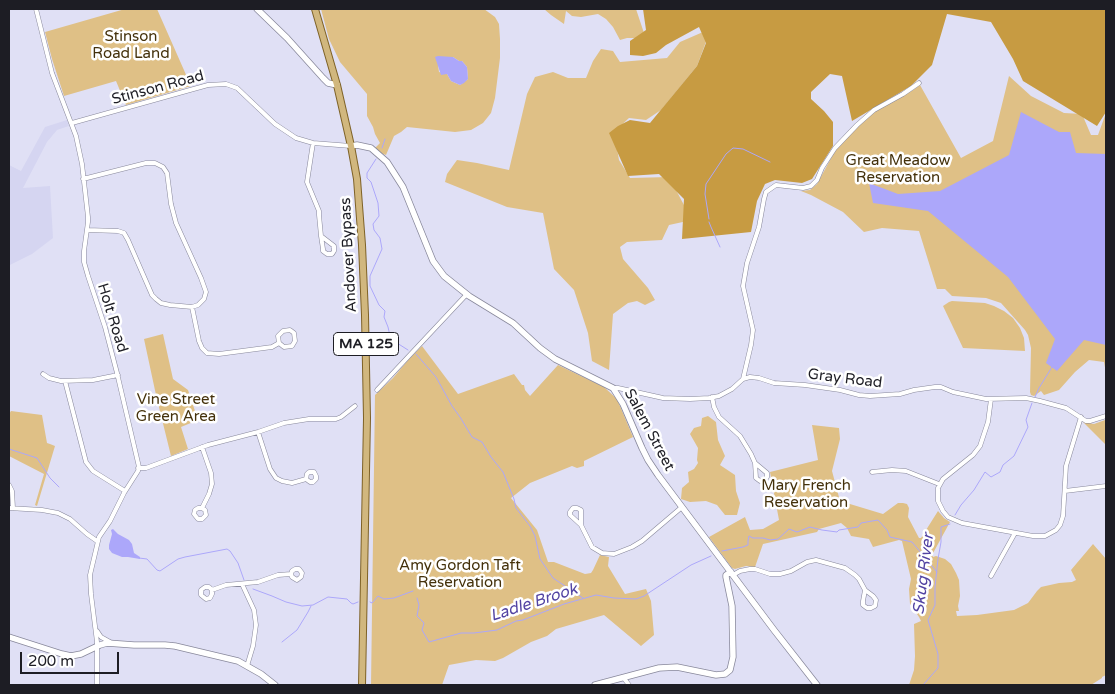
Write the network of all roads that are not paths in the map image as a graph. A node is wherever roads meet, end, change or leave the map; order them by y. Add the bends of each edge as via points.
1 (36, 9) edge
2 (257, 9) edge
3 (314, 9) edge
4 (919, 83) dead end
5 (337, 85) junction
6 (72, 123) junction
7 (313, 143) junction
8 (351, 146) junction
9 (83, 178) junction
10 (86, 230) junction
11 (321, 236) junction
12 (467, 294) junction
13 (192, 307) junction
14 (280, 343) junction
15 (43, 374) dead end
16 (118, 375) junction
17 (743, 379) junction
18 (65, 381) junction
19 (613, 388) junction
20 (376, 390) dead end
21 (712, 397) junction
22 (991, 399) junction
23 (355, 406) dead end
24 (1081, 417) junction
25 (1105, 417) edge
26 (258, 432) junction
27 (202, 447) junction
28 (755, 463) junction
29 (138, 468) junction
30 (872, 472) dead end
31 (306, 479) dead end
32 (939, 484) junction
33 (9, 485) edge
34 (1106, 486) edge
35 (125, 491) junction
36 (1065, 491) junction
37 (11, 497) edge
38 (682, 507) junction
39 (11, 508) edge
40 (202, 508) dead end
41 (581, 525) dead end
42 (1014, 533) junction
43 (98, 541) junction
44 (732, 573) junction
45 (291, 574) dead end
46 (991, 576) dead end
47 (242, 584) junction
48 (212, 590) dead end
49 (864, 590) junction
50 (95, 627) junction
51 (9, 637) edge
52 (112, 643) junction
53 (96, 647) junction
54 (246, 666) junction
55 (623, 677) junction
56 (97, 685) edge
57 (275, 685) edge
58 (362, 685) edge
59 (595, 685) edge
60 (629, 685) edge
61 (817, 685) edge

1 - 6 street, Holt Road via 52,73
2 - 5 street via 322,78
3 - 5 main road, Andover Bypass / MA 125
4 - 17 street via 874,110 848,133 811,186 776,185 766,192 743,286 753,330
5 - 8 main road, Andover Bypass / MA 125
6 - 7 street, Stinson Road via 208,85 226,84 237,88 275,124 296,138
6 - 9 street, Holt Road
7 - 8 street, Stinson Road
7 - 11 street via 307,182 318,211
8 - 12 street, Salem Street via 371,148 387,162 403,187 433,261 444,276
8 - 58 main road, Andover Bypass / MA 125 via 359,198 365,315 367,418
9 - 10 street, Holt Road via 88,217
9 - 13 street via 146,163 163,167 167,173 176,224 205,288 204,299
10 - 13 street via 124,233 156,300
10 - 16 street, Holt Road via 84,257 90,286
11 - 11 street via 334,245 332,254 324,252
12 - 19 street, Salem Street via 513,323 555,359
12 - 20 street
13 - 14 street via 200,345 207,353 223,354
14 - 14 street via 281,332 292,331 296,341 292,346 284,347
15 - 18 street
16 - 18 street
16 - 29 street, Holt Road
17 - 21 street via 734,388
17 - 22 street, Gray Road via 756,378 870,396 900,394 935,386
18 - 35 street via 86,462 93,471
19 - 21 street via 663,398
19 - 38 street, Salem Street via 648,460
21 - 28 street via 718,417 740,436
22 - 24 street, Gray Road via 1026,398 1066,408
22 - 32 street via 980,446
23 - 26 street via 336,419 284,423
24 - 25 street, Gray Road via 1090,422
24 - 36 street via 1066,466
26 - 27 street
26 - 31 street via 276,478 289,482
27 - 29 street
27 - 40 street via 212,481
28 - 28 street via 767,472 765,480 756,478
29 - 35 street
30 - 32 street via 906,471
32 - 42 street via 938,501 948,517 962,523
33 - 37 street
34 - 36 street
35 - 43 street
36 - 42 street via 1063,516 1056,530 1046,536
37 - 39 street
38 - 41 street via 642,541 614,554 602,554 593,548
38 - 44 street, Salem Street
39 - 43 street via 58,512
42 - 46 street
43 - 50 street via 90,579
44 - 49 street via 755,569 780,574 816,560 848,570 859,579
44 - 55 street via 726,575 732,606 733,657 730,670 716,675 665,667
44 - 61 street, Salem Street
45 - 47 street
47 - 48 street
47 - 54 street via 254,610 256,625
49 - 49 street via 863,605 872,608 875,599
50 - 52 street via 101,637
50 - 53 street
51 - 53 street via 71,656
52 - 53 street
52 - 54 street via 164,644
53 - 56 street
54 - 57 street
55 - 59 street
55 - 60 street

